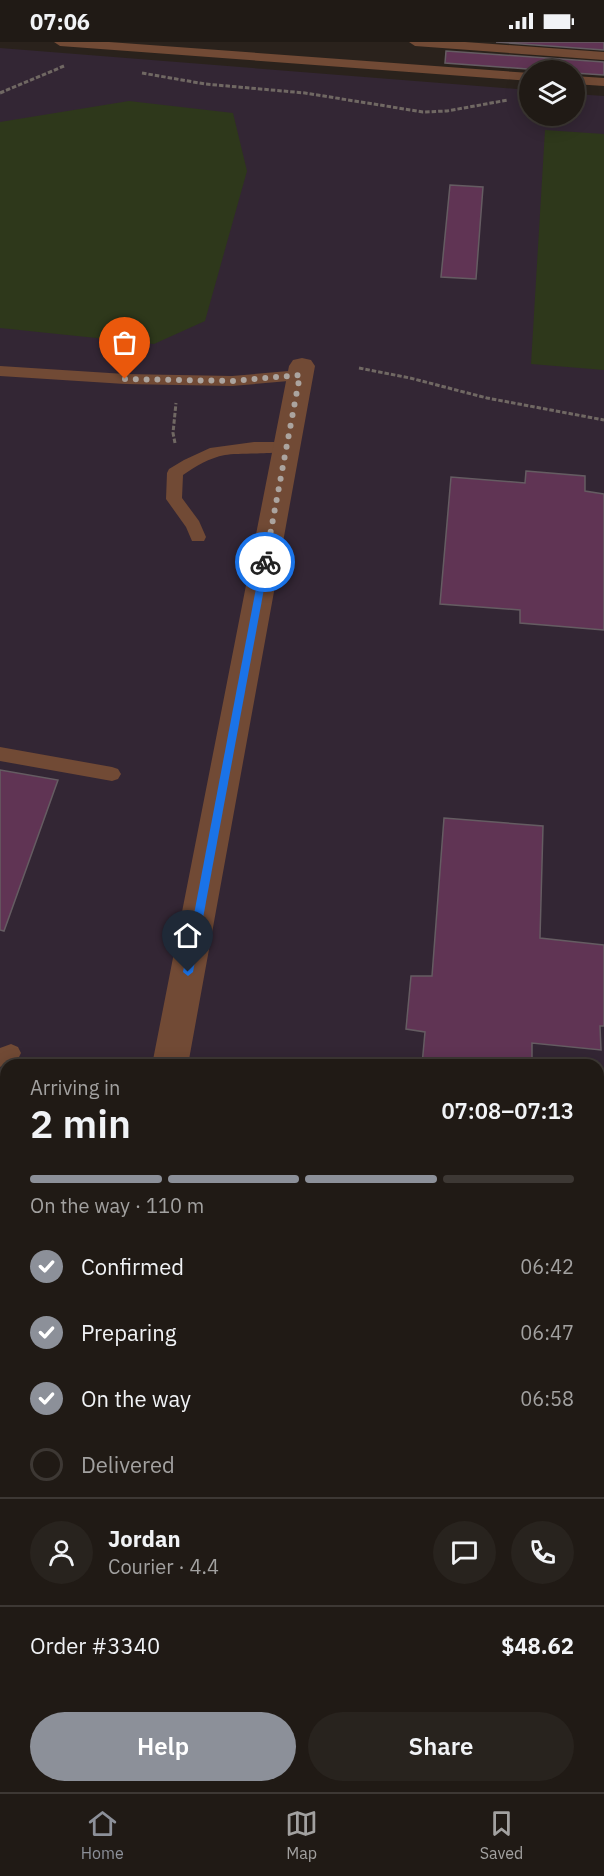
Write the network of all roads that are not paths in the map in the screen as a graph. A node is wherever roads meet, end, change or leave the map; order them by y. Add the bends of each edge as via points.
1 (60, 42) edge
2 (415, 42) edge
3 (472, 44) edge
4 (201, 47) edge
5 (604, 56) edge
6 (468, 73) junction
7 (519, 76) edge
8 (585, 81) edge
9 (604, 82) edge
10 (0, 371) edge
11 (301, 371) joint
12 (286, 447) junction
13 (198, 537) dead end
14 (0, 754) edge
15 (112, 774) dead end
16 (171, 1059) edge

1 - 4 lane
2 - 3 lane
3 - 5 lane
3 - 6 lane
4 - 6 lane
6 - 7 lane
8 - 9 lane
10 - 11 lane via 232,381
11 - 12 street
12 - 13 lane via 221,449 192,460 175,473 174,499
12 - 16 street
14 - 15 lane

